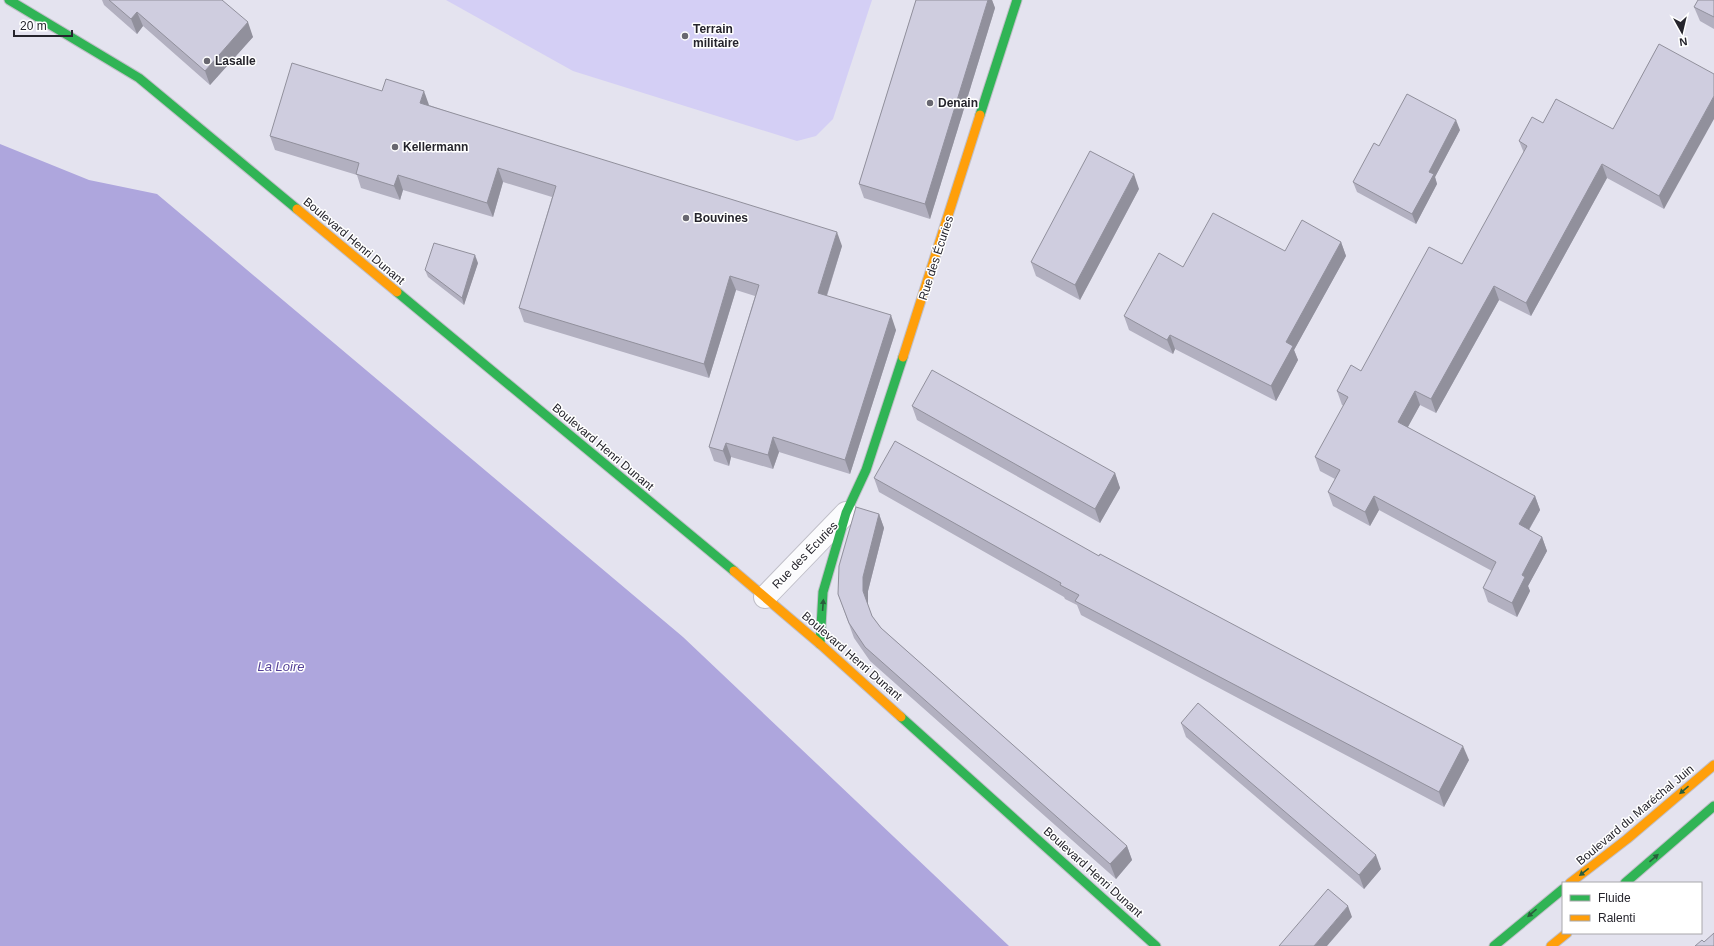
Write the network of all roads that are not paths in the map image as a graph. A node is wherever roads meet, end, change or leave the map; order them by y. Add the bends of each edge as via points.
1 (10, 0) edge
2 (1017, 0) edge
3 (846, 513) junction
4 (765, 597) junction
5 (820, 644) junction
6 (1714, 764) edge
7 (1714, 806) edge
8 (1571, 882) edge
9 (1626, 882) edge
10 (1562, 890) edge
11 (1566, 934) edge
12 (1156, 946) edge
13 (1494, 946) edge
14 (1551, 946) edge

1 - 4 main road, Boulevard Henri Dunant via 139,78
2 - 3 main road, Rue des Écuries via 866,470
3 - 4 street, Rue des Écuries
5 -> 3 main road, Rue des Écuries via 823,592
4 - 5 main road, Boulevard Henri Dunant
5 - 12 main road, Boulevard Henri Dunant
6 -> 8 main road, Boulevard du Maréchal Juin via 1627,839
9 -> 7 main road
10 -> 13 main road
11 - 14 main road

